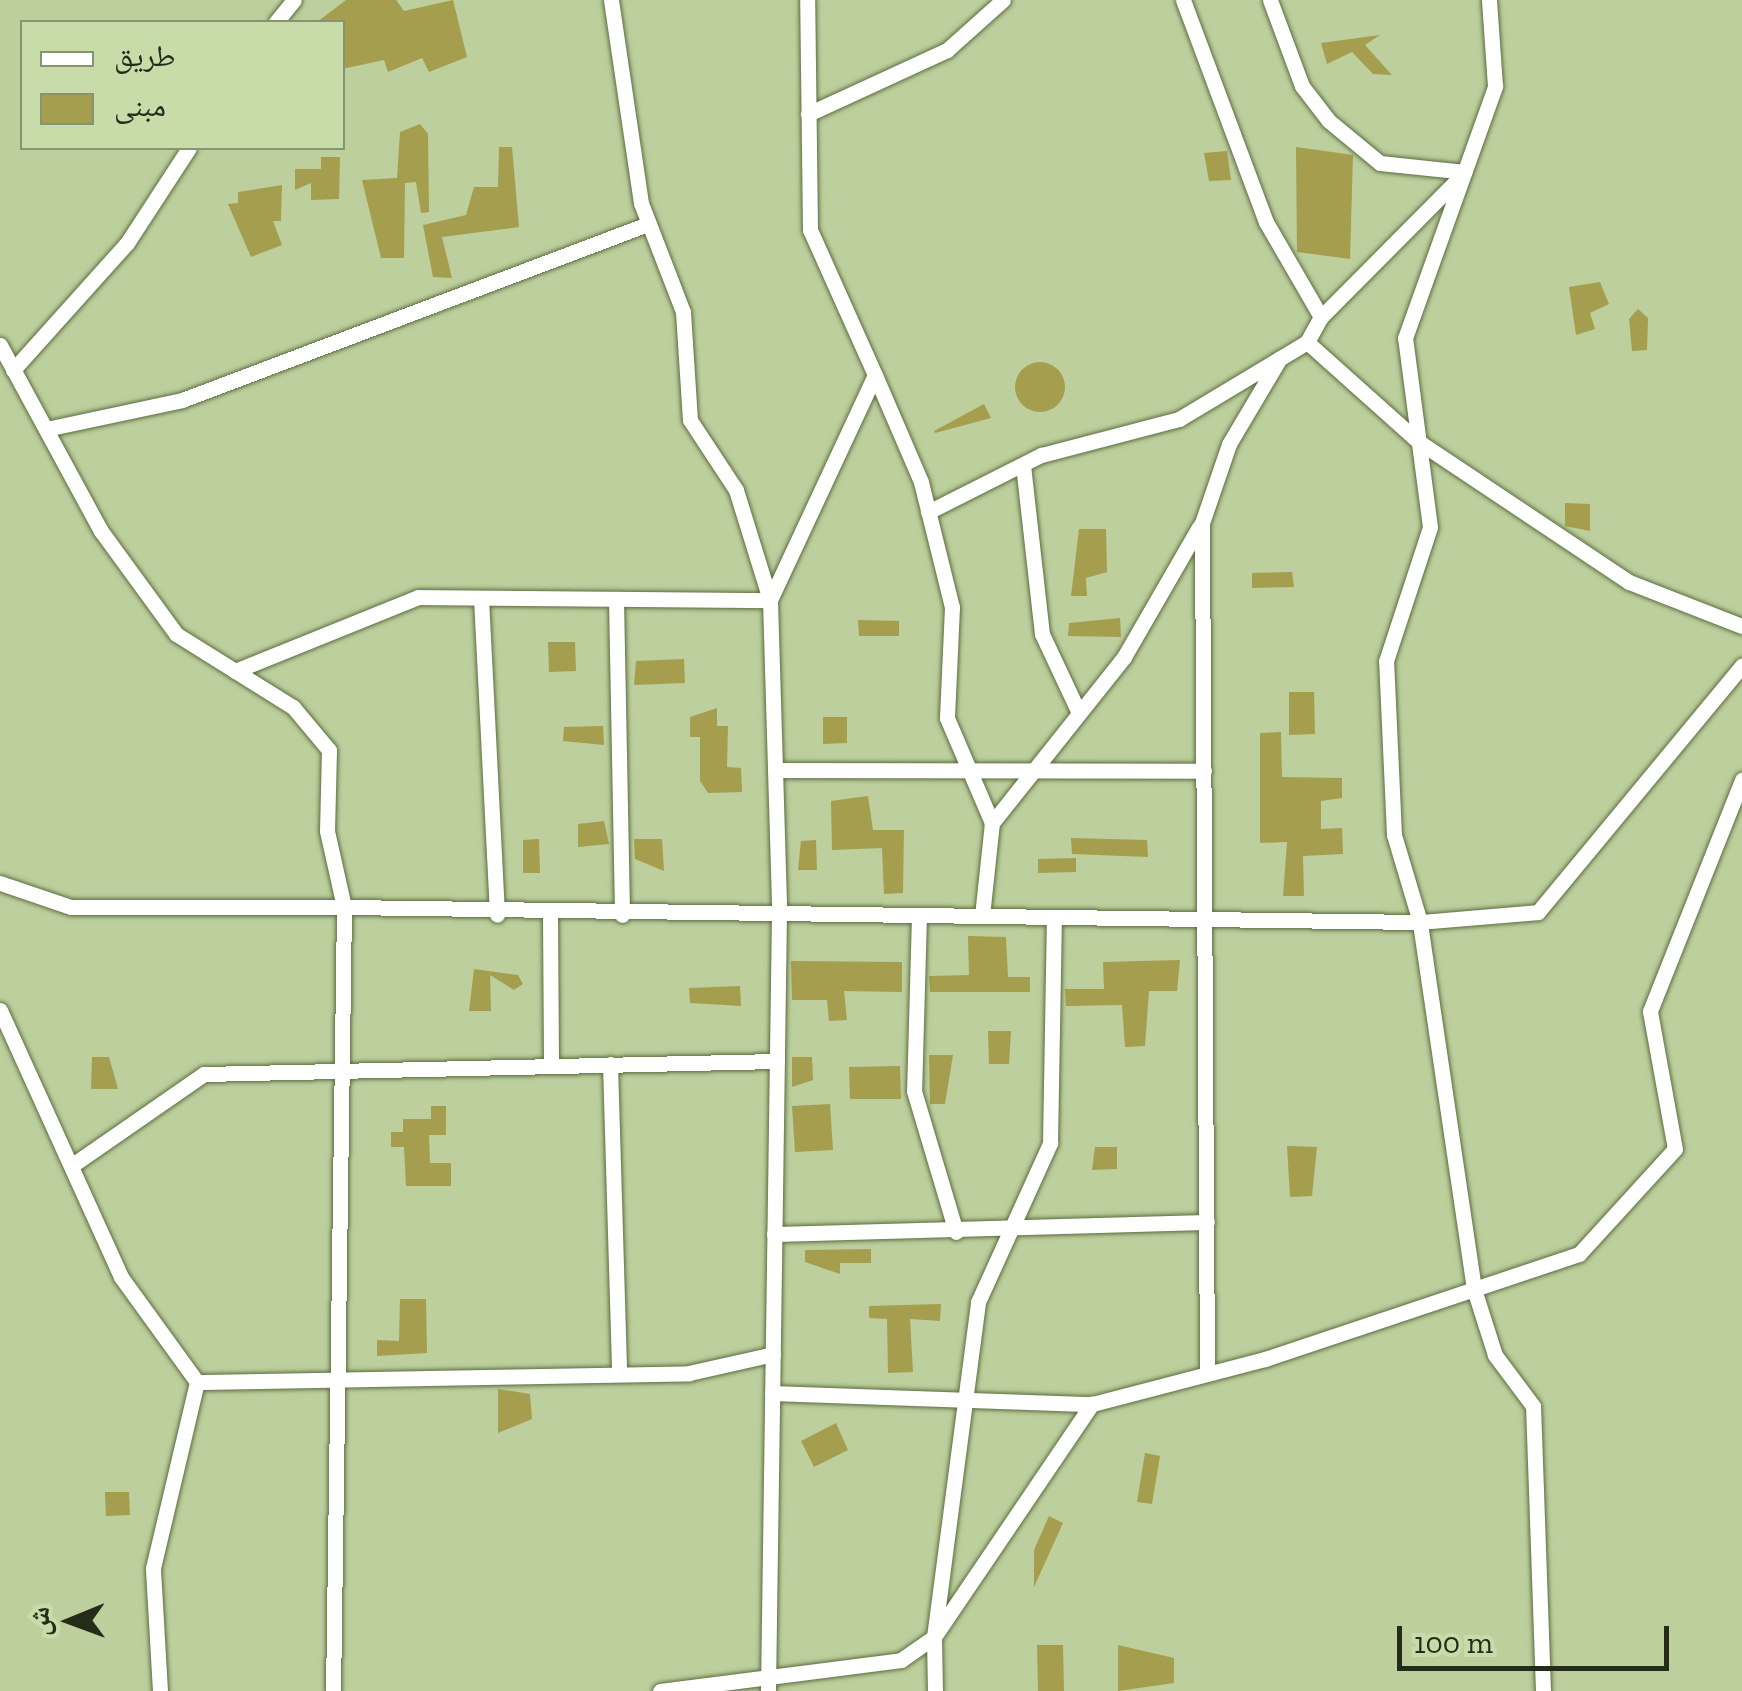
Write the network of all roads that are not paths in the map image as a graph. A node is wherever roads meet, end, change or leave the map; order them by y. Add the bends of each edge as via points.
1 (294, 0) edge
2 (611, 0) edge
3 (807, 0) edge
4 (1002, 0) edge
5 (1184, 0) edge
6 (1270, 0) edge
7 (1488, 0) edge
8 (278, 20) edge
9 (808, 114) junction
10 (188, 150) edge
11 (1465, 172) junction
12 (649, 224) junction
13 (1320, 317) junction
14 (1307, 342) junction
15 (0, 345) edge
16 (1280, 358) junction
17 (13, 370) junction
18 (875, 375) junction
19 (46, 429) junction
20 (1418, 442) junction
21 (1024, 465) junction
22 (928, 512) junction
23 (1202, 523) junction
24 (481, 598) junction
25 (616, 599) junction
26 (770, 600) junction
27 (1742, 626) edge
28 (1742, 664) edge
29 (235, 671) junction
30 (1079, 713) junction
31 (775, 770) junction
32 (969, 770) junction
33 (1033, 771) junction
34 (1204, 771) junction
35 (1742, 780) edge
36 (992, 823) junction
37 (0, 882) edge
38 (344, 906) junction
39 (779, 912) junction
40 (498, 914) junction
41 (919, 914) junction
42 (550, 915) junction
43 (622, 915) junction
44 (982, 916) junction
45 (1054, 918) junction
46 (1206, 920) junction
47 (1420, 922) junction
48 (0, 1010) edge
49 (777, 1061) junction
50 (610, 1064) junction
51 (552, 1065) junction
52 (341, 1069) junction
53 (71, 1166) junction
54 (1207, 1222) junction
55 (956, 1232) junction
56 (1010, 1232) junction
57 (774, 1234) junction
58 (1474, 1289) junction
59 (773, 1354) junction
60 (619, 1371) junction
61 (337, 1373) junction
62 (1207, 1374) junction
63 (197, 1382) junction
64 (772, 1393) junction
65 (961, 1400) junction
66 (1092, 1404) junction
67 (934, 1637) junction
68 (768, 1687) edge
69 (160, 1691) edge
70 (333, 1691) edge
71 (660, 1691) edge
72 (935, 1691) edge
73 (1543, 1691) edge

1 - 8 street
2 - 12 street
3 - 9 street
4 - 9 street via 947,50
5 - 13 street via 1266,222
6 - 11 street via 1302,86 1329,120 1380,164
7 - 11 street via 1495,86
9 - 18 street via 810,230
10 - 17 street via 126,243
11 - 13 street
11 - 20 street via 1405,338
12 - 19 street via 182,400
12 - 26 street via 683,312 690,420 736,490
13 - 14 street
14 - 16 street
14 - 20 street
15 - 17 street
16 - 21 street via 1179,419
16 - 23 street via 1228,444
17 - 19 street
18 - 22 street
18 - 26 street
19 - 29 street via 101,531 176,634
20 - 27 street via 1629,582
20 - 47 street via 1430,527 1386,661 1394,835
21 - 22 street
21 - 30 street via 1042,634
22 - 32 street via 952,606 946,718
23 - 30 street via 1124,657
23 - 34 street
24 - 25 street
24 - 29 street via 418,598
24 - 40 street
25 - 26 street
25 - 43 street
26 - 31 street
28 - 47 street via 1538,912
29 - 38 street via 293,707 329,750 327,831
30 - 33 street
31 - 32 street
31 - 39 street
32 - 33 street
32 - 36 street
33 - 34 street
33 - 36 street
34 - 46 street
35 - 58 street via 1650,1011 1675,1149 1579,1254
36 - 44 street
37 - 38 street via 71,906
38 - 40 street
38 - 52 street
39 - 41 street
39 - 43 street
39 - 49 street
40 - 42 street
41 - 44 street
41 - 55 street via 914,1091
42 - 43 street
42 - 51 street
44 - 45 street
45 - 46 street
45 - 56 street via 1050,1142
46 - 47 street
46 - 54 street
47 - 58 street
48 - 53 street
49 - 50 street
49 - 57 street
50 - 51 street
50 - 60 street
51 - 52 street
52 - 53 street via 204,1074
52 - 61 street
53 - 63 street via 121,1277
54 - 56 street
54 - 62 street
55 - 56 street
55 - 57 street
56 - 65 street via 978,1302
57 - 59 street
58 - 62 street
58 - 73 street via 1495,1355 1533,1406
59 - 60 street via 689,1373
59 - 64 street
60 - 61 street
61 - 63 street
61 - 70 street
62 - 66 street
63 - 69 street via 153,1568
64 - 65 street
64 - 68 street
65 - 66 street
65 - 67 street
66 - 67 street
67 - 68 street via 901,1660
67 - 72 street
68 - 71 street

